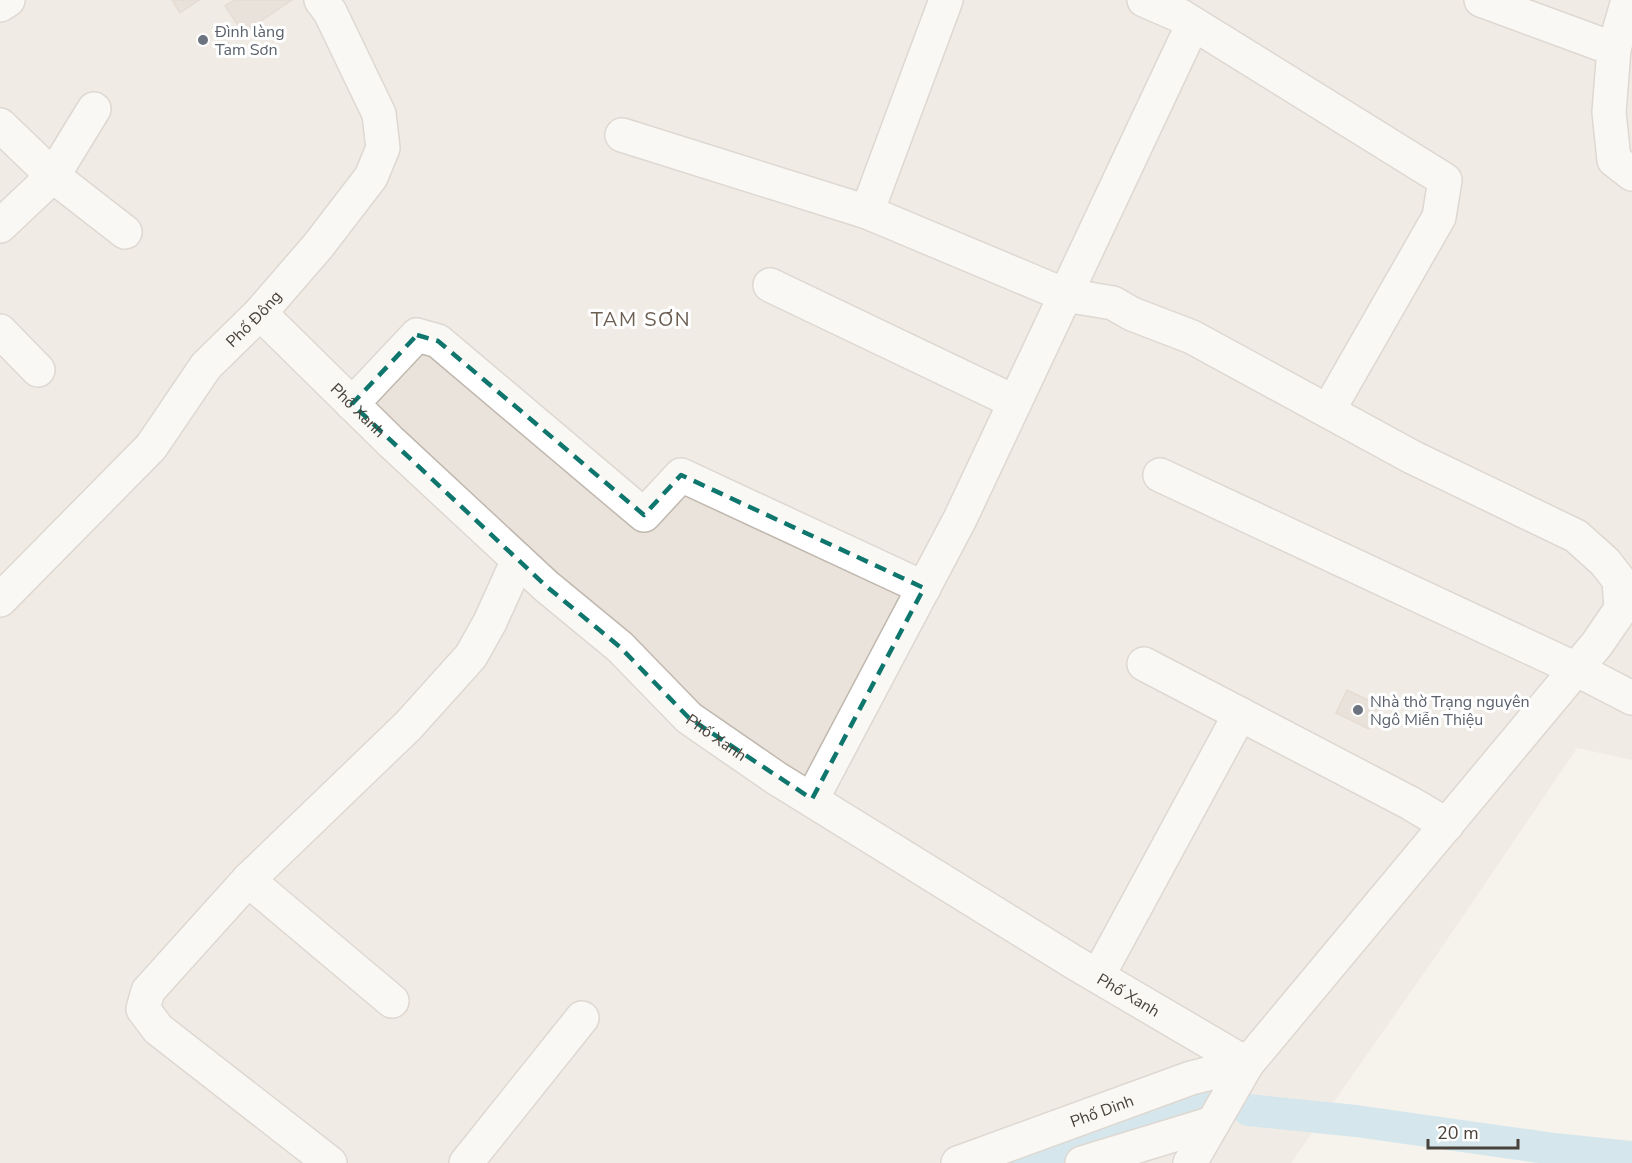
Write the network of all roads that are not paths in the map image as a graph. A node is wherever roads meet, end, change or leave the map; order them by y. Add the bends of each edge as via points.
1 (8, 0) edge
2 (321, 0) edge
3 (946, 0) edge
4 (1144, 0) edge
5 (1481, 0) edge
6 (1628, 0) edge
7 (0, 5) edge
8 (1193, 24) junction
9 (1614, 49) junction
10 (94, 109) dead end
11 (0, 125) edge
12 (622, 135) dead end
13 (1632, 174) edge
14 (53, 176) junction
15 (867, 212) junction
16 (0, 226) edge
17 (125, 232) dead end
18 (770, 285) dead end
19 (1065, 295) junction
20 (260, 313) junction
21 (0, 332) edge
22 (38, 370) dead end
23 (1015, 402) junction
24 (352, 404) junction
25 (1328, 411) junction
26 (1160, 475) dead end
27 (518, 561) junction
28 (924, 588) junction
29 (0, 600) edge
30 (1144, 664) dead end
31 (1576, 669) junction
32 (1632, 698) edge
33 (1240, 714) junction
34 (812, 800) junction
35 (1447, 825) junction
36 (248, 880) junction
37 (1098, 976) junction
38 (392, 1001) dead end
39 (582, 1018) dead end
40 (1247, 1064) junction
41 (1213, 1123) junction
42 (330, 1163) edge
43 (466, 1163) edge
44 (958, 1163) edge
45 (1082, 1163) edge
46 (1190, 1163) edge

1 - 7 street
2 - 20 street, Phố Đông via 379,114 383,148 371,177 347,210
3 - 15 street
4 - 8 street
5 - 9 street
6 - 9 street
8 - 19 street
8 - 25 street via 1445,180 1439,217
9 - 13 street via 1609,112 1614,160
10 - 14 street
11 - 14 street
12 - 15 street
14 - 16 street
14 - 17 street
15 - 19 street
18 - 23 street
19 - 23 street
19 - 25 street via 1113,303 1192,337
20 - 24 street, Phố Xanh
20 - 29 street, Phố Đông via 206,366 151,447
21 - 22 street
23 - 28 street
24 - 27 street, Phố Xanh
24 - 28 street via 417,335 438,341 644,515 681,475
25 - 31 street via 1412,457 1576,536 1605,562 1619,580 1621,609
26 - 31 street
27 - 34 street, Phố Xanh via 620,647 689,718
27 - 36 street via 471,656 408,726
28 - 34 street
30 - 33 street
31 - 32 street
31 - 35 street
33 - 35 street
33 - 37 street
34 - 37 street, Phố Xanh
35 - 40 street
36 - 38 street
36 - 42 street via 148,991 143,1009 158,1029
37 - 40 street, Phố Xanh
39 - 43 street
40 - 41 street
40 - 44 street, Phố Dinh via 1191,1078
41 - 45 street
41 - 46 street

